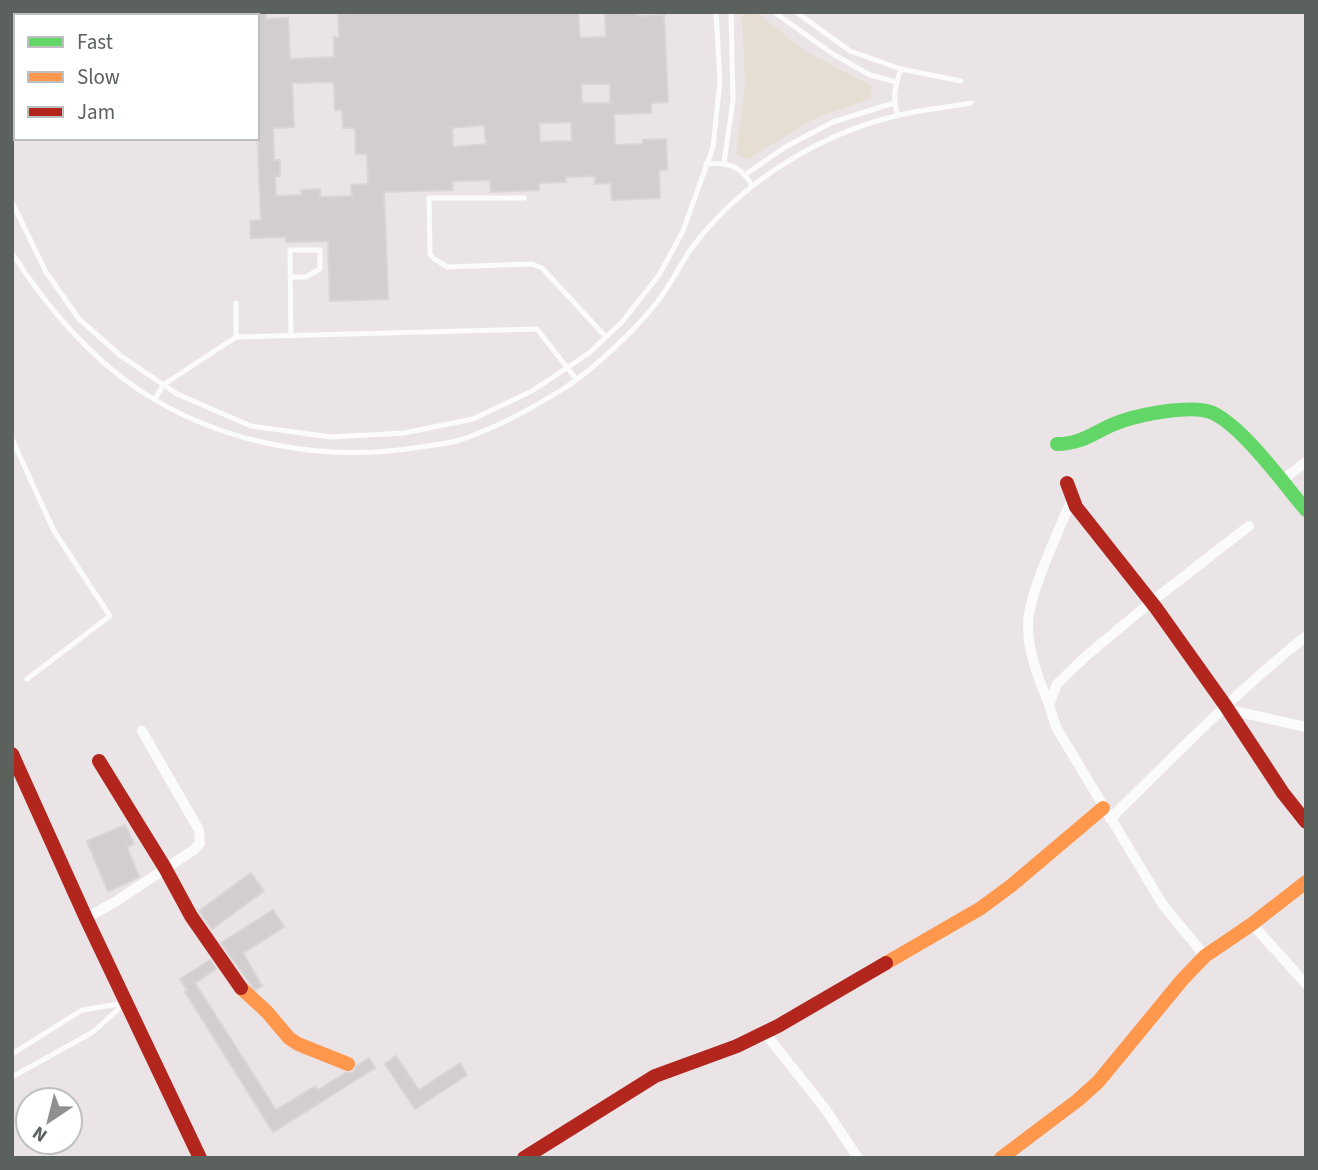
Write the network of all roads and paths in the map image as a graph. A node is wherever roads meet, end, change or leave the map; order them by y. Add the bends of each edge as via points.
1 (716, 12) edge
2 (731, 12) edge
3 (774, 12) edge
4 (796, 12) edge
5 (901, 69) junction
6 (961, 81) dead end
7 (897, 82) junction
8 (894, 103) junction
9 (971, 103) dead end
10 (898, 116) junction
11 (724, 162) junction
12 (706, 164) junction
13 (746, 174) junction
14 (752, 186) junction
15 (524, 198) dead end
16 (12, 202) edge
17 (12, 253) edge
18 (291, 277) junction
19 (236, 303) dead end
20 (291, 336) junction
21 (236, 337) junction
22 (606, 337) junction
23 (567, 368) junction
24 (576, 379) junction
25 (163, 384) junction
26 (155, 398) junction
27 (12, 439) edge
28 (1057, 444) dead end
29 (1306, 462) edge
30 (1281, 481) junction
31 (1067, 483) dead end
32 (1072, 499) junction
33 (1306, 510) edge
34 (1250, 526) dead end
35 (1151, 602) junction
36 (1306, 636) edge
37 (27, 679) dead end
38 (1049, 705) junction
39 (1227, 708) junction
40 (1306, 727) edge
41 (142, 731) dead end
42 (12, 754) edge
43 (100, 761) dead end
44 (1107, 814) junction
45 (1306, 822) edge
46 (165, 868) junction
47 (1306, 882) edge
48 (86, 918) junction
49 (1252, 924) junction
50 (1205, 956) junction
51 (1306, 984) edge
52 (125, 1003) junction
53 (765, 1032) junction
54 (12, 1054) edge
55 (348, 1064) dead end
56 (12, 1077) edge
57 (856, 1157) edge
58 (1004, 1157) edge
59 (200, 1158) edge
60 (524, 1158) edge

1 - 12 lane via 720,81 713,147
2 - 11 lane via 733,100
3 - 7 lane via 842,60 870,75
4 - 5 lane via 850,51
5 - 6 lane
5 - 7 lane
7 - 8 lane
8 - 10 lane
8 - 13 lane via 833,122
9 - 10 lane
10 - 14 lane via 802,153
11 - 12 lane
11 - 13 lane
12 - 22 lane via 682,231 659,275
13 - 14 lane
14 - 24 lane via 692,249 659,300 610,352
15 - 22 lane via 429,198 430,254 448,267 532,264 542,268
16 - 25 lane via 46,272 79,319 121,356
17 - 26 lane via 59,316 100,358
18 - 18 lane via 290,250 320,250 320,269 306,277
18 - 20 lane
19 - 21 lane
20 - 21 lane
20 - 23 lane via 537,329
21 - 25 lane
22 - 23 lane
23 - 24 lane
23 - 25 lane via 532,391 473,419 404,433 331,437 251,426
24 - 26 lane via 503,422 457,441 386,453 323,452 255,442
25 - 26 lane
27 - 37 lane via 54,531 110,616
28 - 30 street via 1080,443 1123,421 1200,410 1226,424
29 - 30 street
30 - 33 street
31 - 32 street
32 - 35 street
32 - 38 street via 1035,594 1028,625 1036,670
34 - 35 street
35 - 38 street via 1065,676
35 - 39 street
36 - 39 street via 1267,666
38 - 44 street via 1056,727
39 - 40 street
39 - 44 street
39 - 45 street
41 - 46 street via 201,837 195,849
42 - 48 street
43 - 46 street
44 - 50 street via 1163,905
44 - 53 street via 981,908
46 - 48 street
46 - 55 street via 191,916 244,993 289,1038
47 - 49 street
48 - 52 street
49 - 50 street
49 - 51 street
50 - 58 street via 1098,1082
52 - 54 lane via 82,1010
52 - 56 lane via 93,1032
52 - 59 street
53 - 57 street
53 - 60 street via 655,1076

